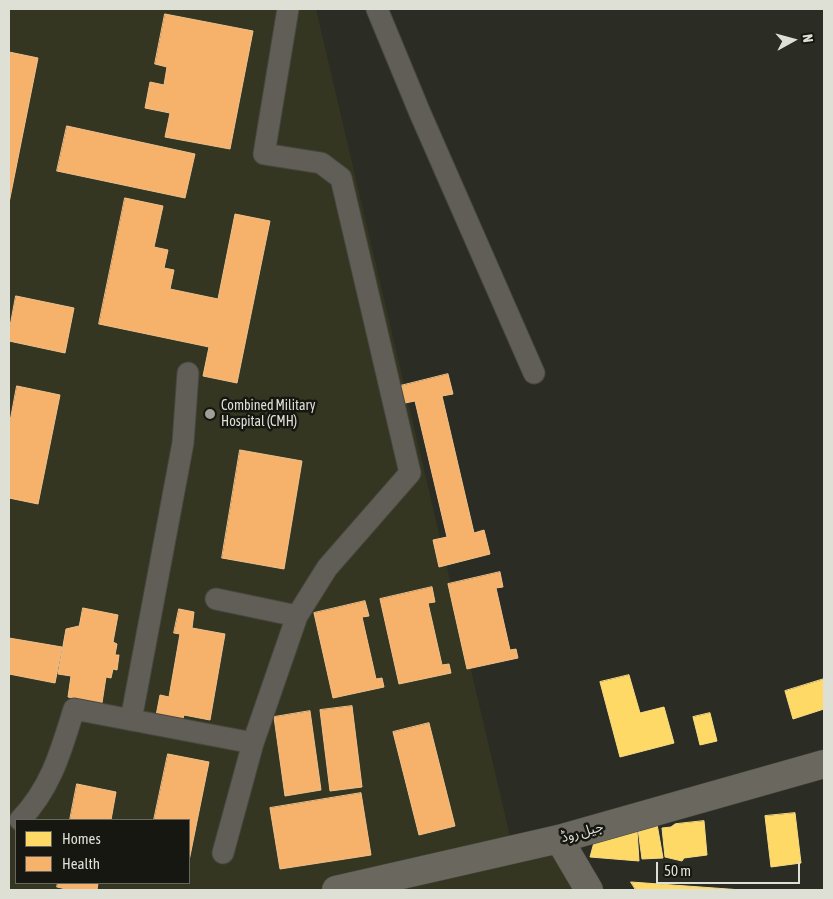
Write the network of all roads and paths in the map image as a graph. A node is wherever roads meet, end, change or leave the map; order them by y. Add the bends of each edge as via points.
1 (288, 9) edge
2 (377, 9) edge
3 (188, 373) dead end
4 (534, 373) dead end
5 (216, 600) dead end
6 (297, 616) junction
7 (131, 720) junction
8 (253, 743) junction
9 (824, 764) edge
10 (21, 819) edge
11 (559, 839) junction
12 (223, 853) dead end
13 (347, 889) edge
14 (589, 890) edge

1 - 6 lane via 264,154 321,163 341,178 410,473 327,568
2 - 4 lane
3 - 7 lane via 183,443
5 - 6 lane
6 - 8 lane
7 - 8 lane
7 - 10 lane via 74,709 57,763 34,806
8 - 12 lane
9 - 11 main road, جیل روڈ
11 - 13 main road, جیل روڈ
11 - 14 main road

